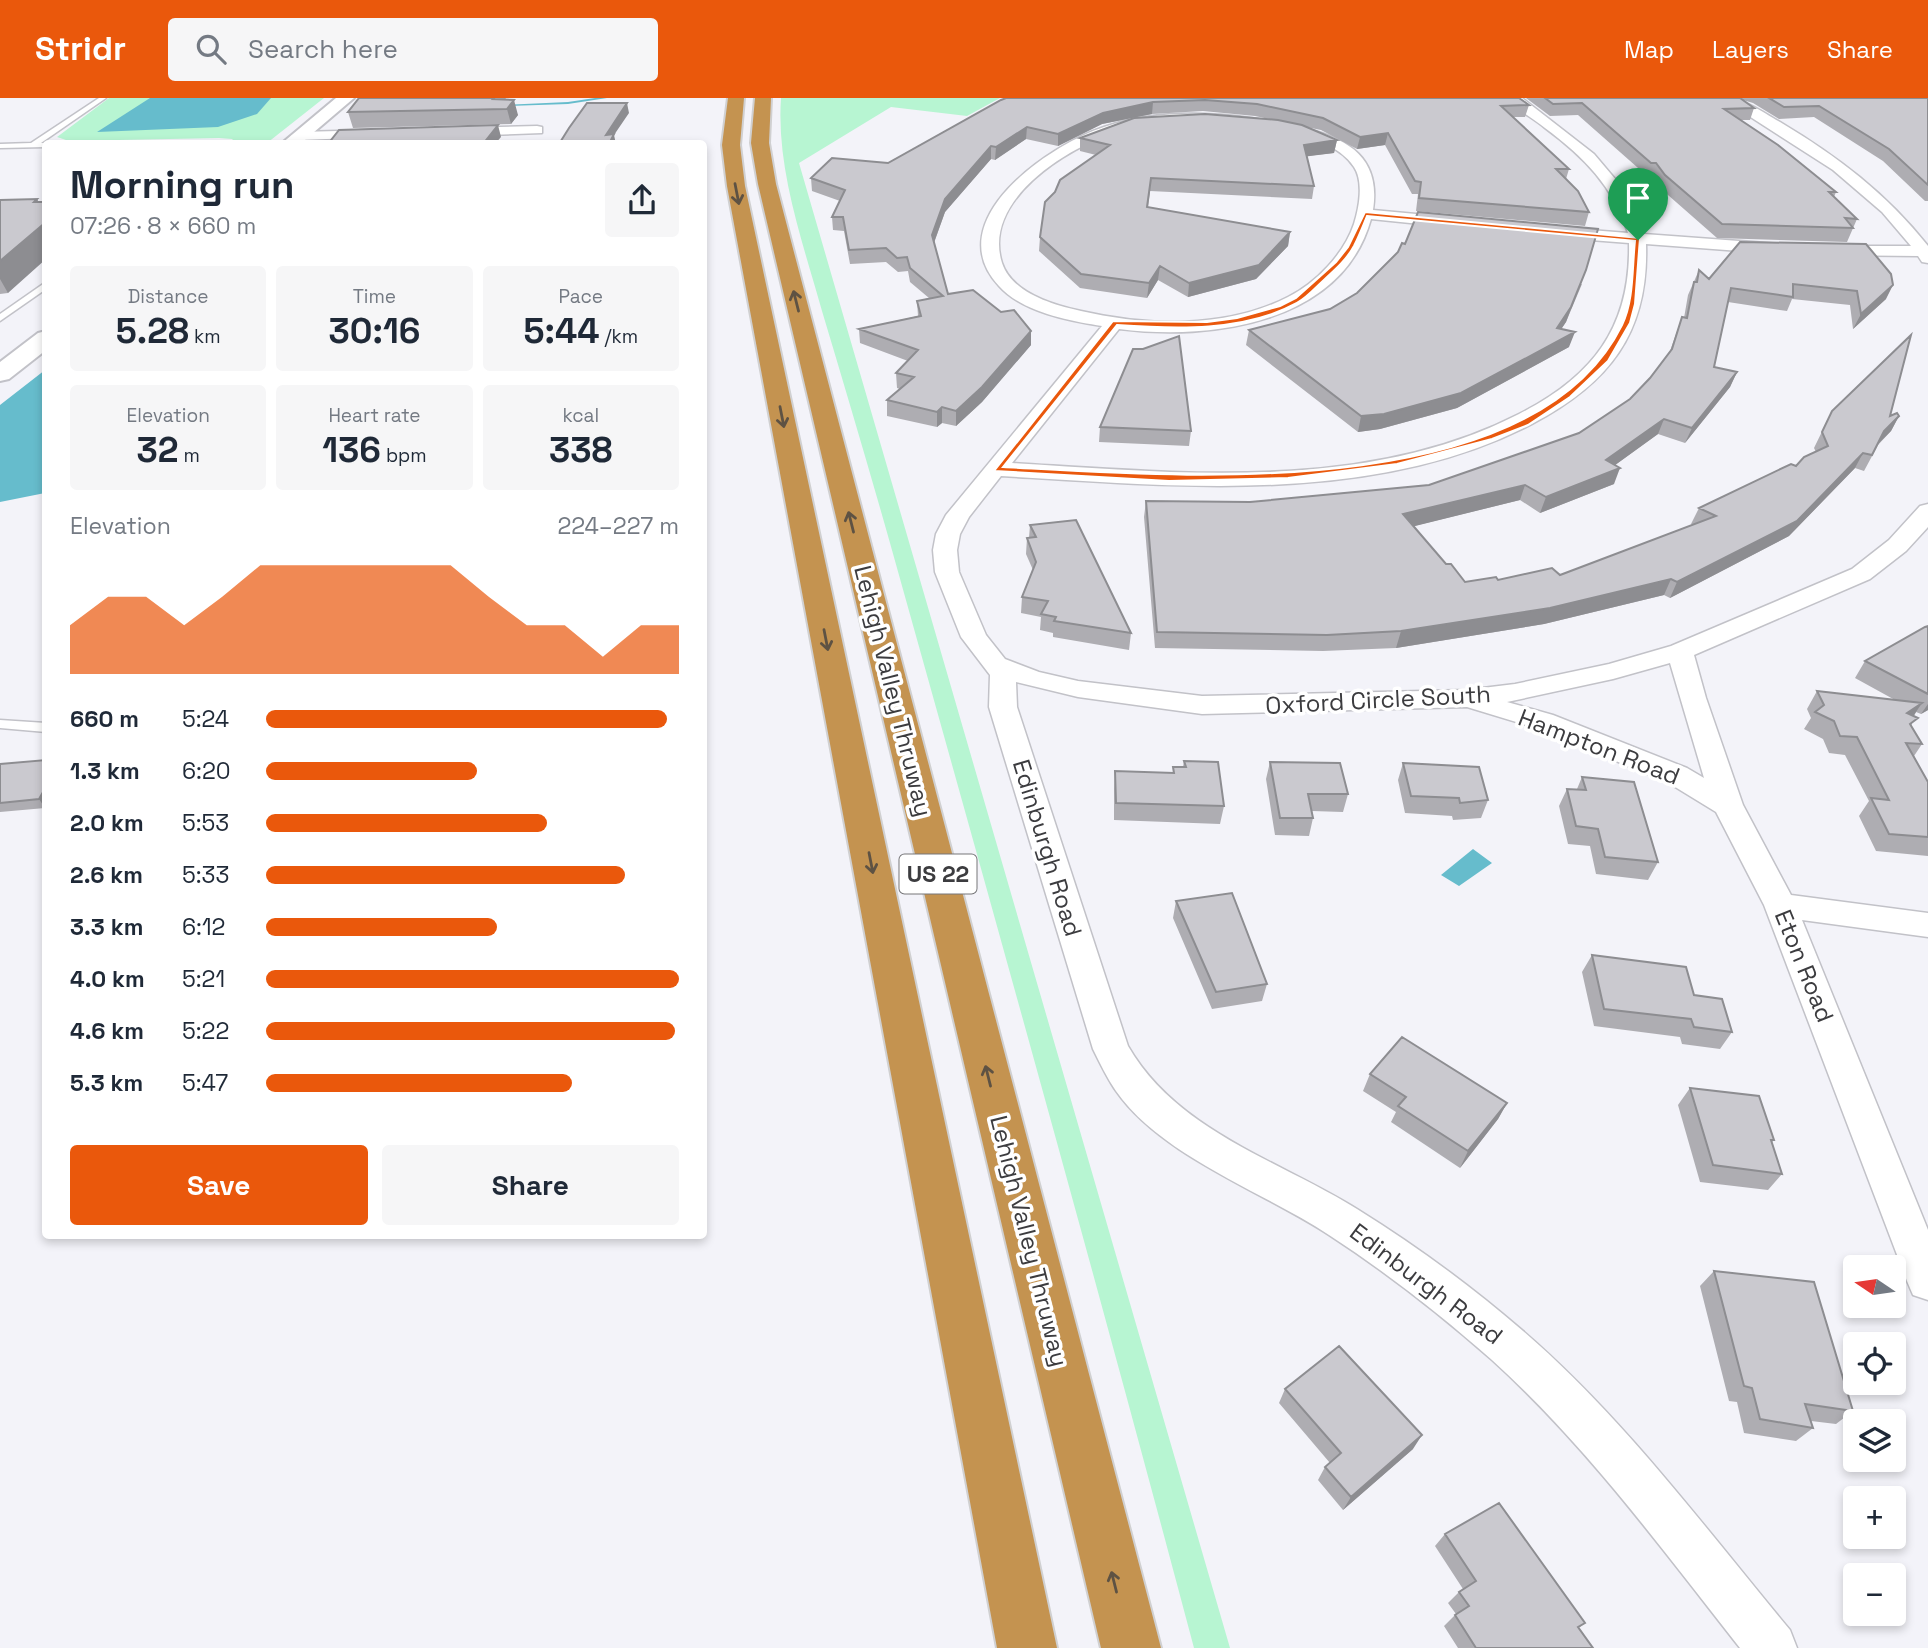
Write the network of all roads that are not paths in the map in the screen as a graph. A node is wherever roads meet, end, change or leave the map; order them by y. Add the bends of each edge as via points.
1 (90, 98) edge
2 (103, 98) edge
3 (346, 98) edge
4 (736, 98) edge
5 (763, 98) edge
6 (1513, 98) edge
7 (1728, 98) edge
8 (69, 118) junction
9 (444, 133) edge
10 (391, 134) edge
11 (293, 140) edge
12 (530, 140) edge
13 (33, 145) junction
14 (42, 145) edge
15 (0, 146) edge
16 (1365, 214) junction
17 (1474, 224) edge
18 (1529, 230) edge
19 (1638, 240) junction
20 (1927, 254) edge
21 (42, 288) edge
22 (33, 294) junction
23 (42, 294) edge
24 (0, 318) edge
25 (1115, 323) junction
26 (42, 341) edge
27 (0, 374) edge
28 (997, 469) junction
29 (1928, 511) edge
30 (1928, 553) edge
31 (1886, 557) junction
32 (1680, 652) junction
33 (997, 665) junction
34 (1466, 699) junction
35 (0, 724) edge
36 (42, 728) edge
37 (1728, 805) junction
38 (1780, 905) junction
39 (1928, 925) edge
40 (1928, 1281) edge
41 (1027, 1648) edge
42 (1131, 1648) edge
43 (1772, 1648) edge

1 - 8 lane
2 - 8 lane
3 - 11 street
4 -> 41 highway, Lehigh Valley Thruway / US 22 via 731,145 736,186
42 -> 5 highway, Lehigh Valley Thruway / US 22 via 767,184 760,143
6 - 19 street via 1564,134 1601,169 1627,208
7 - 20 street via 1840,168
8 - 13 lane
9 - 12 street via 537,130
10 - 11 street
13 - 14 lane
13 - 15 lane
16 - 17 street
16 - 25 street via 1338,264 1298,300 1282,307 1207,324
16 - 25 street via 1363,168 1349,154 1304,133 1244,115 1139,123 1106,131 1045,163 1008,198 994,226 991,261 999,277 1037,303
18 - 19 street
19 - 20 street
19 - 28 street via 1627,323 1605,359 1567,396 1525,423 1489,438 1397,462 1288,476 1169,478
21 - 22 lane
22 - 23 lane
22 - 24 lane
25 - 28 street, Edinburgh Road
26 - 27 street
28 - 33 street, Edinburgh Road via 958,515 945,550 947,572 974,637
29 - 31 street, Oxford Circle South
30 - 31 street
31 - 32 street, Oxford Circle South via 1861,574
32 - 34 street, Oxford Circle South via 1564,682
32 - 37 street, Eton Road
33 - 34 street, Oxford Circle South via 1078,689 1202,705
33 - 43 street, Edinburgh Road via 1003,674 1003,707 1102,1023 1129,1081 1163,1116 1199,1141 1342,1220 1414,1270 1508,1346 1647,1493
34 - 37 street, Hampton Road via 1543,721 1677,775
35 - 36 lane
37 - 38 street, Eton Road
38 - 39 street
38 - 40 street, Eton Road

